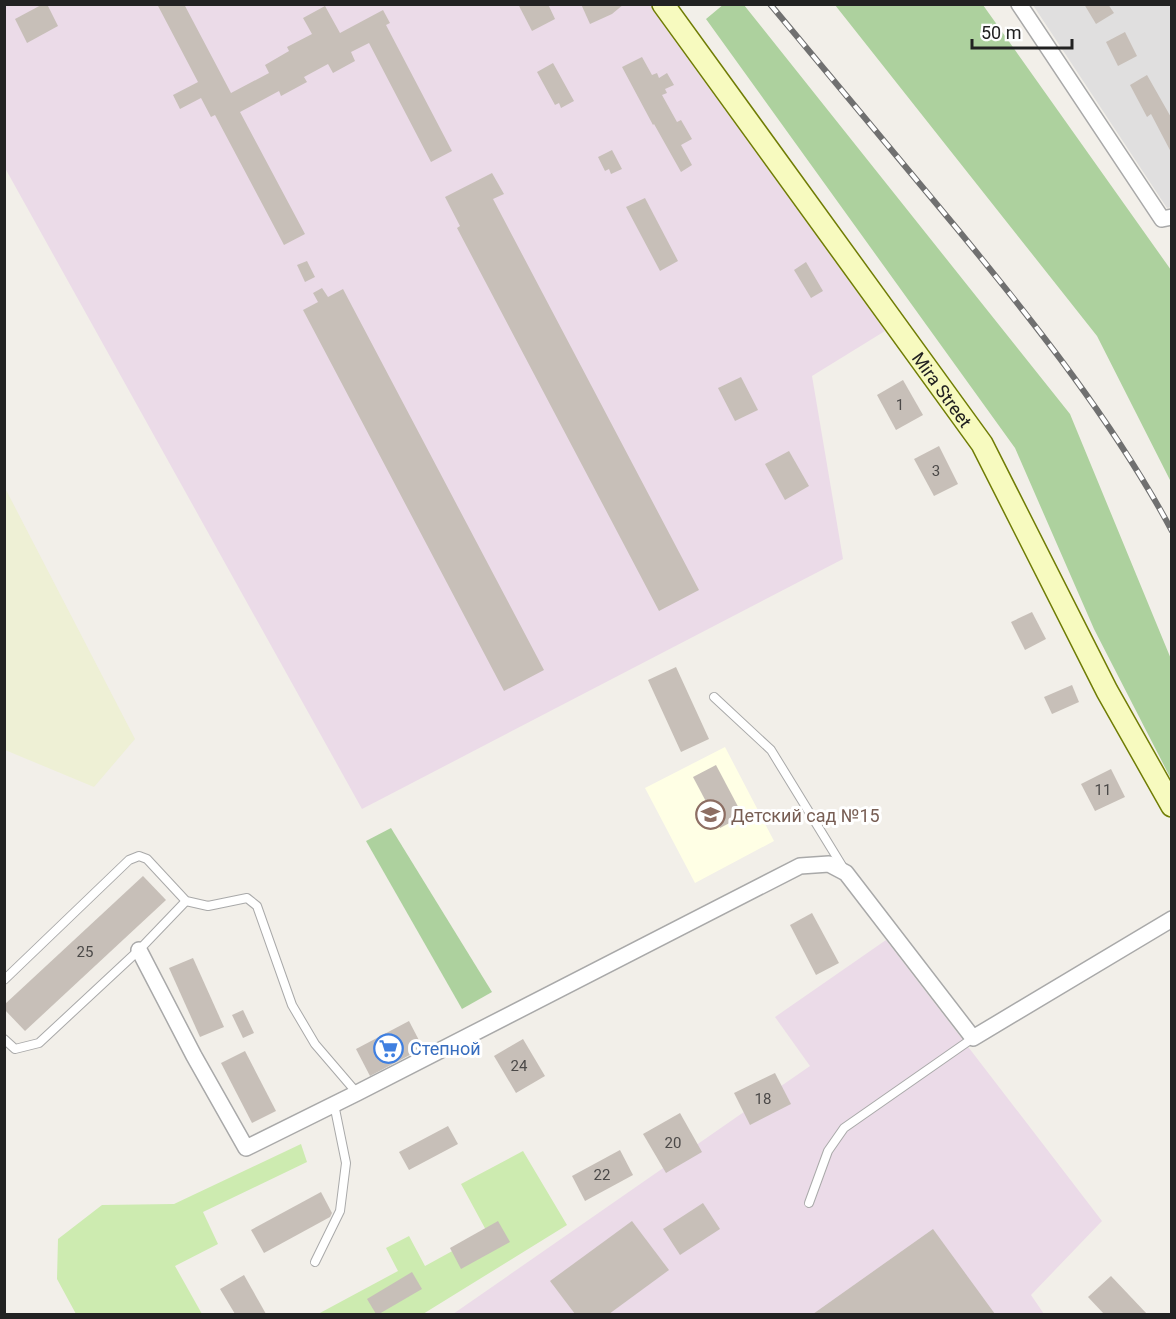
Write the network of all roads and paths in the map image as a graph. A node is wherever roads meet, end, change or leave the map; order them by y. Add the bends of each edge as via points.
1 (663, 4) edge
2 (1019, 4) edge
3 (1167, 218) edge
4 (1172, 233) edge
5 (714, 697) dead end
6 (1172, 806) edge
7 (846, 873) junction
8 (186, 901) junction
9 (1172, 919) edge
10 (139, 950) junction
11 (4, 980) edge
12 (4, 1038) edge
13 (973, 1038) junction
14 (357, 1093) junction
15 (334, 1104) junction
16 (808, 1203) dead end
17 (315, 1262) dead end

1 - 6 street, Mira Street via 982,444 1107,691
2 - 3 street
3 - 4 street
5 - 7 lane via 771,750
7 - 13 street
7 - 14 street via 829,864 800,866
8 - 10 lane
8 - 11 lane via 147,860 139,856 129,860
8 - 14 lane via 208,906 247,898 257,906 292,1005 315,1044
9 - 13 street
10 - 12 lane via 39,1043 15,1049
10 - 15 street via 246,1148
13 - 16 lane via 844,1128 828,1151
14 - 15 street
15 - 17 lane via 346,1163 340,1210

